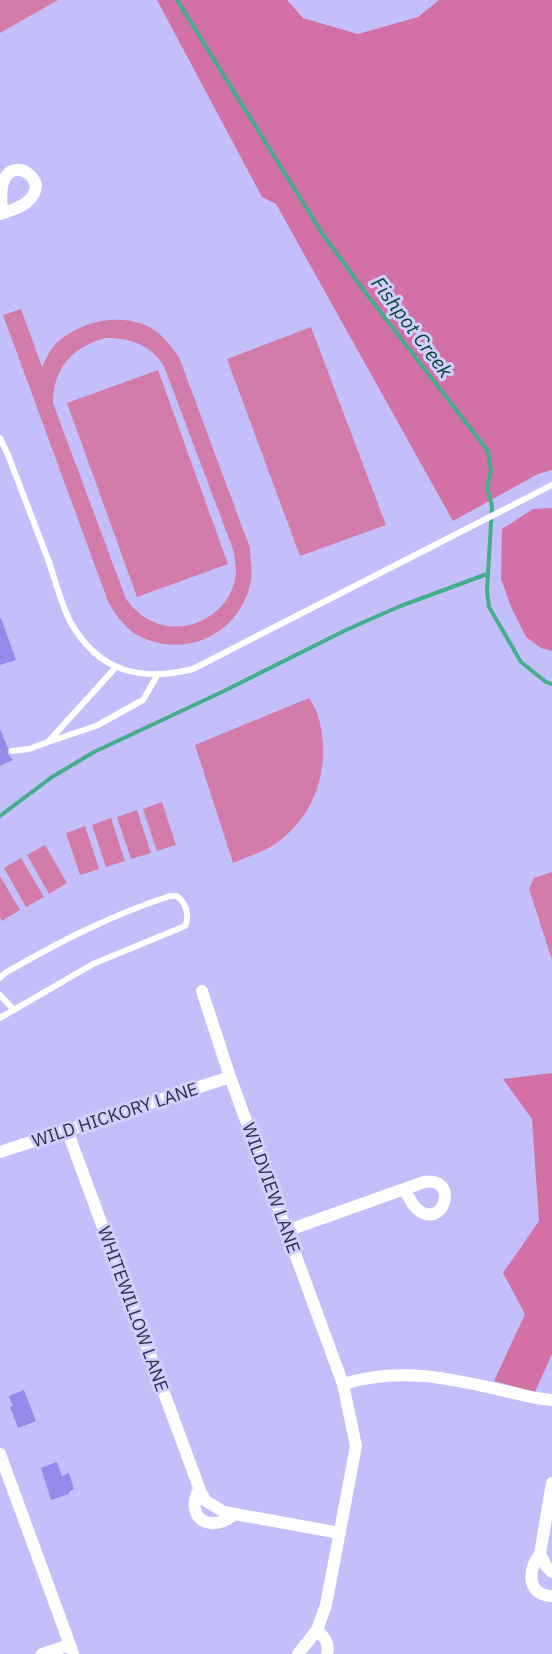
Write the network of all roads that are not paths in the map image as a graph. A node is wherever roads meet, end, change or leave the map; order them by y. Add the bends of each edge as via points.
1 (0, 438) edge
2 (552, 485) edge
3 (116, 667) junction
4 (158, 674) junction
5 (48, 742) junction
6 (12, 751) dead end
7 (0, 978) edge
8 (202, 991) dead end
9 (0, 995) edge
10 (14, 1010) junction
11 (0, 1018) edge
12 (230, 1077) junction
13 (67, 1130) junction
14 (0, 1152) edge
15 (404, 1189) dead end
16 (286, 1231) junction
17 (343, 1384) junction
18 (552, 1400) edge
19 (0, 1454) edge
20 (552, 1483) edge
21 (340, 1533) junction
22 (540, 1554) junction
23 (552, 1572) edge
24 (552, 1596) edge
25 (316, 1630) junction
26 (71, 1649) edge
27 (42, 1654) edge
28 (298, 1654) edge
29 (327, 1654) edge

1 - 3 lane via 71,622 89,646
2 - 4 lane via 193,669
3 - 4 lane
3 - 5 lane
4 - 5 lane via 142,700 96,726
5 - 6 lane
7 - 10 lane via 77,933 132,908 177,896 186,908 185,926 93,964
8 - 12 street, WILDVIEW LANE
9 - 10 lane
10 - 11 lane
12 - 13 street, WILD HICKORY LANE
12 - 16 street, WILDVIEW LANE
13 - 14 street, WILD HICKORY LANE
13 - 21 street, WHITEWILLOW LANE via 206,1501 235,1514
15 - 16 street
16 - 17 street, WILDVIEW LANE
17 - 18 street via 391,1374 437,1376
17 - 21 street, WILDVIEW LANE via 356,1446
19 - 26 street
20 - 22 street
21 - 25 street, WILDVIEW LANE via 326,1605
22 - 23 street
22 - 24 street via 531,1570 531,1581 536,1590
25 - 28 street, WILDVIEW LANE
25 - 29 street via 326,1640
26 - 27 street

